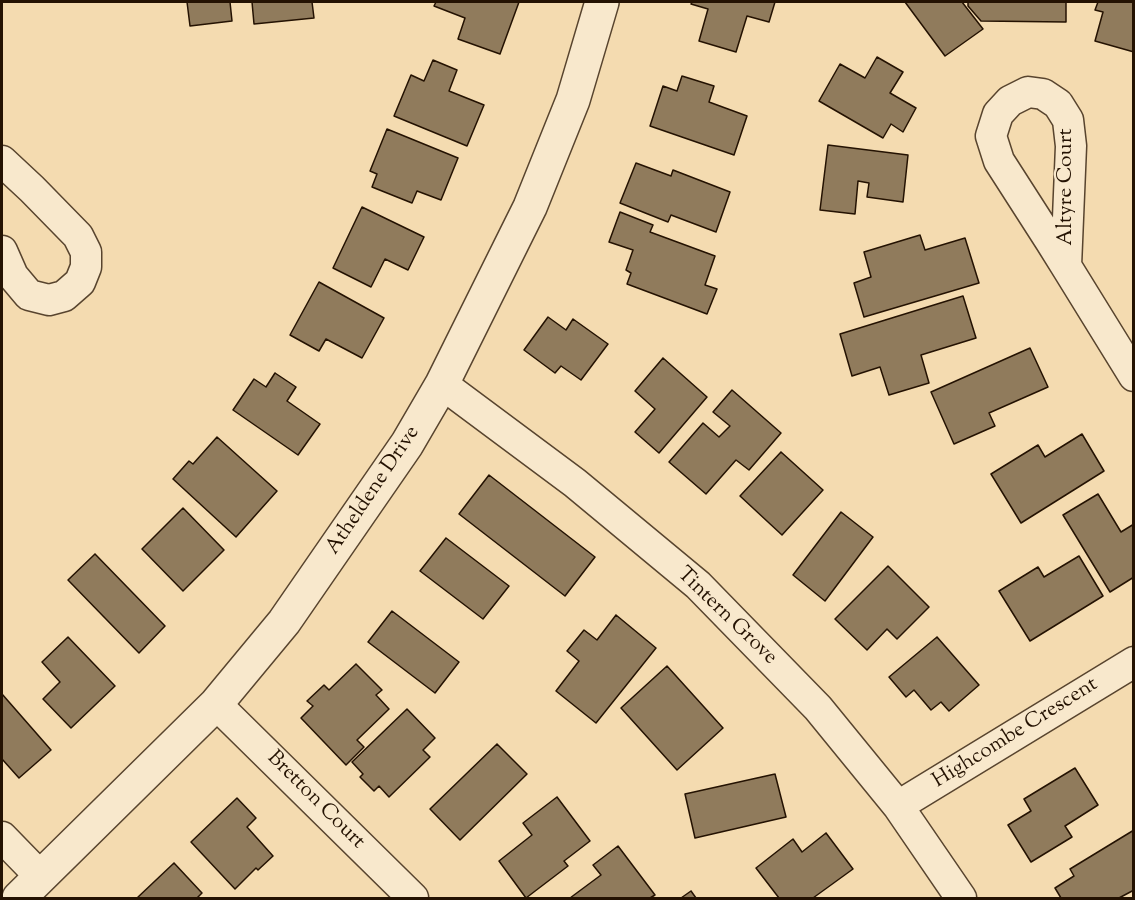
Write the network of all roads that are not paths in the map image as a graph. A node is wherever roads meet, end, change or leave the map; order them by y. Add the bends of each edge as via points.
1 (602, 2) edge
2 (2, 161) edge
3 (2, 251) edge
4 (1066, 266) junction
5 (1134, 376) edge
6 (442, 384) junction
7 (1134, 662) edge
8 (216, 704) junction
9 (898, 806) junction
10 (2, 837) edge
11 (30, 887) edge
12 (413, 898) edge
13 (961, 898) edge

1 - 6 street, Atheldene Drive via 573,100 530,207
2 - 3 street via 78,236 86,252 86,267 80,282 64,296 49,300 29,295 13,276
4 - 4 street, Altyre Court via 999,161 991,136 998,114 1010,101 1028,92 1043,94 1058,104 1068,120 1071,146
4 - 5 street, Altyre Court
6 - 8 street, Atheldene Drive via 407,444 284,622
6 - 9 street, Tintern Grove via 575,483 698,585 818,708
7 - 9 street, Highcombe Crescent
8 - 11 street, Atheldene Drive
8 - 12 street, Bretton Court
9 - 13 street, Tintern Grove
10 - 11 street

